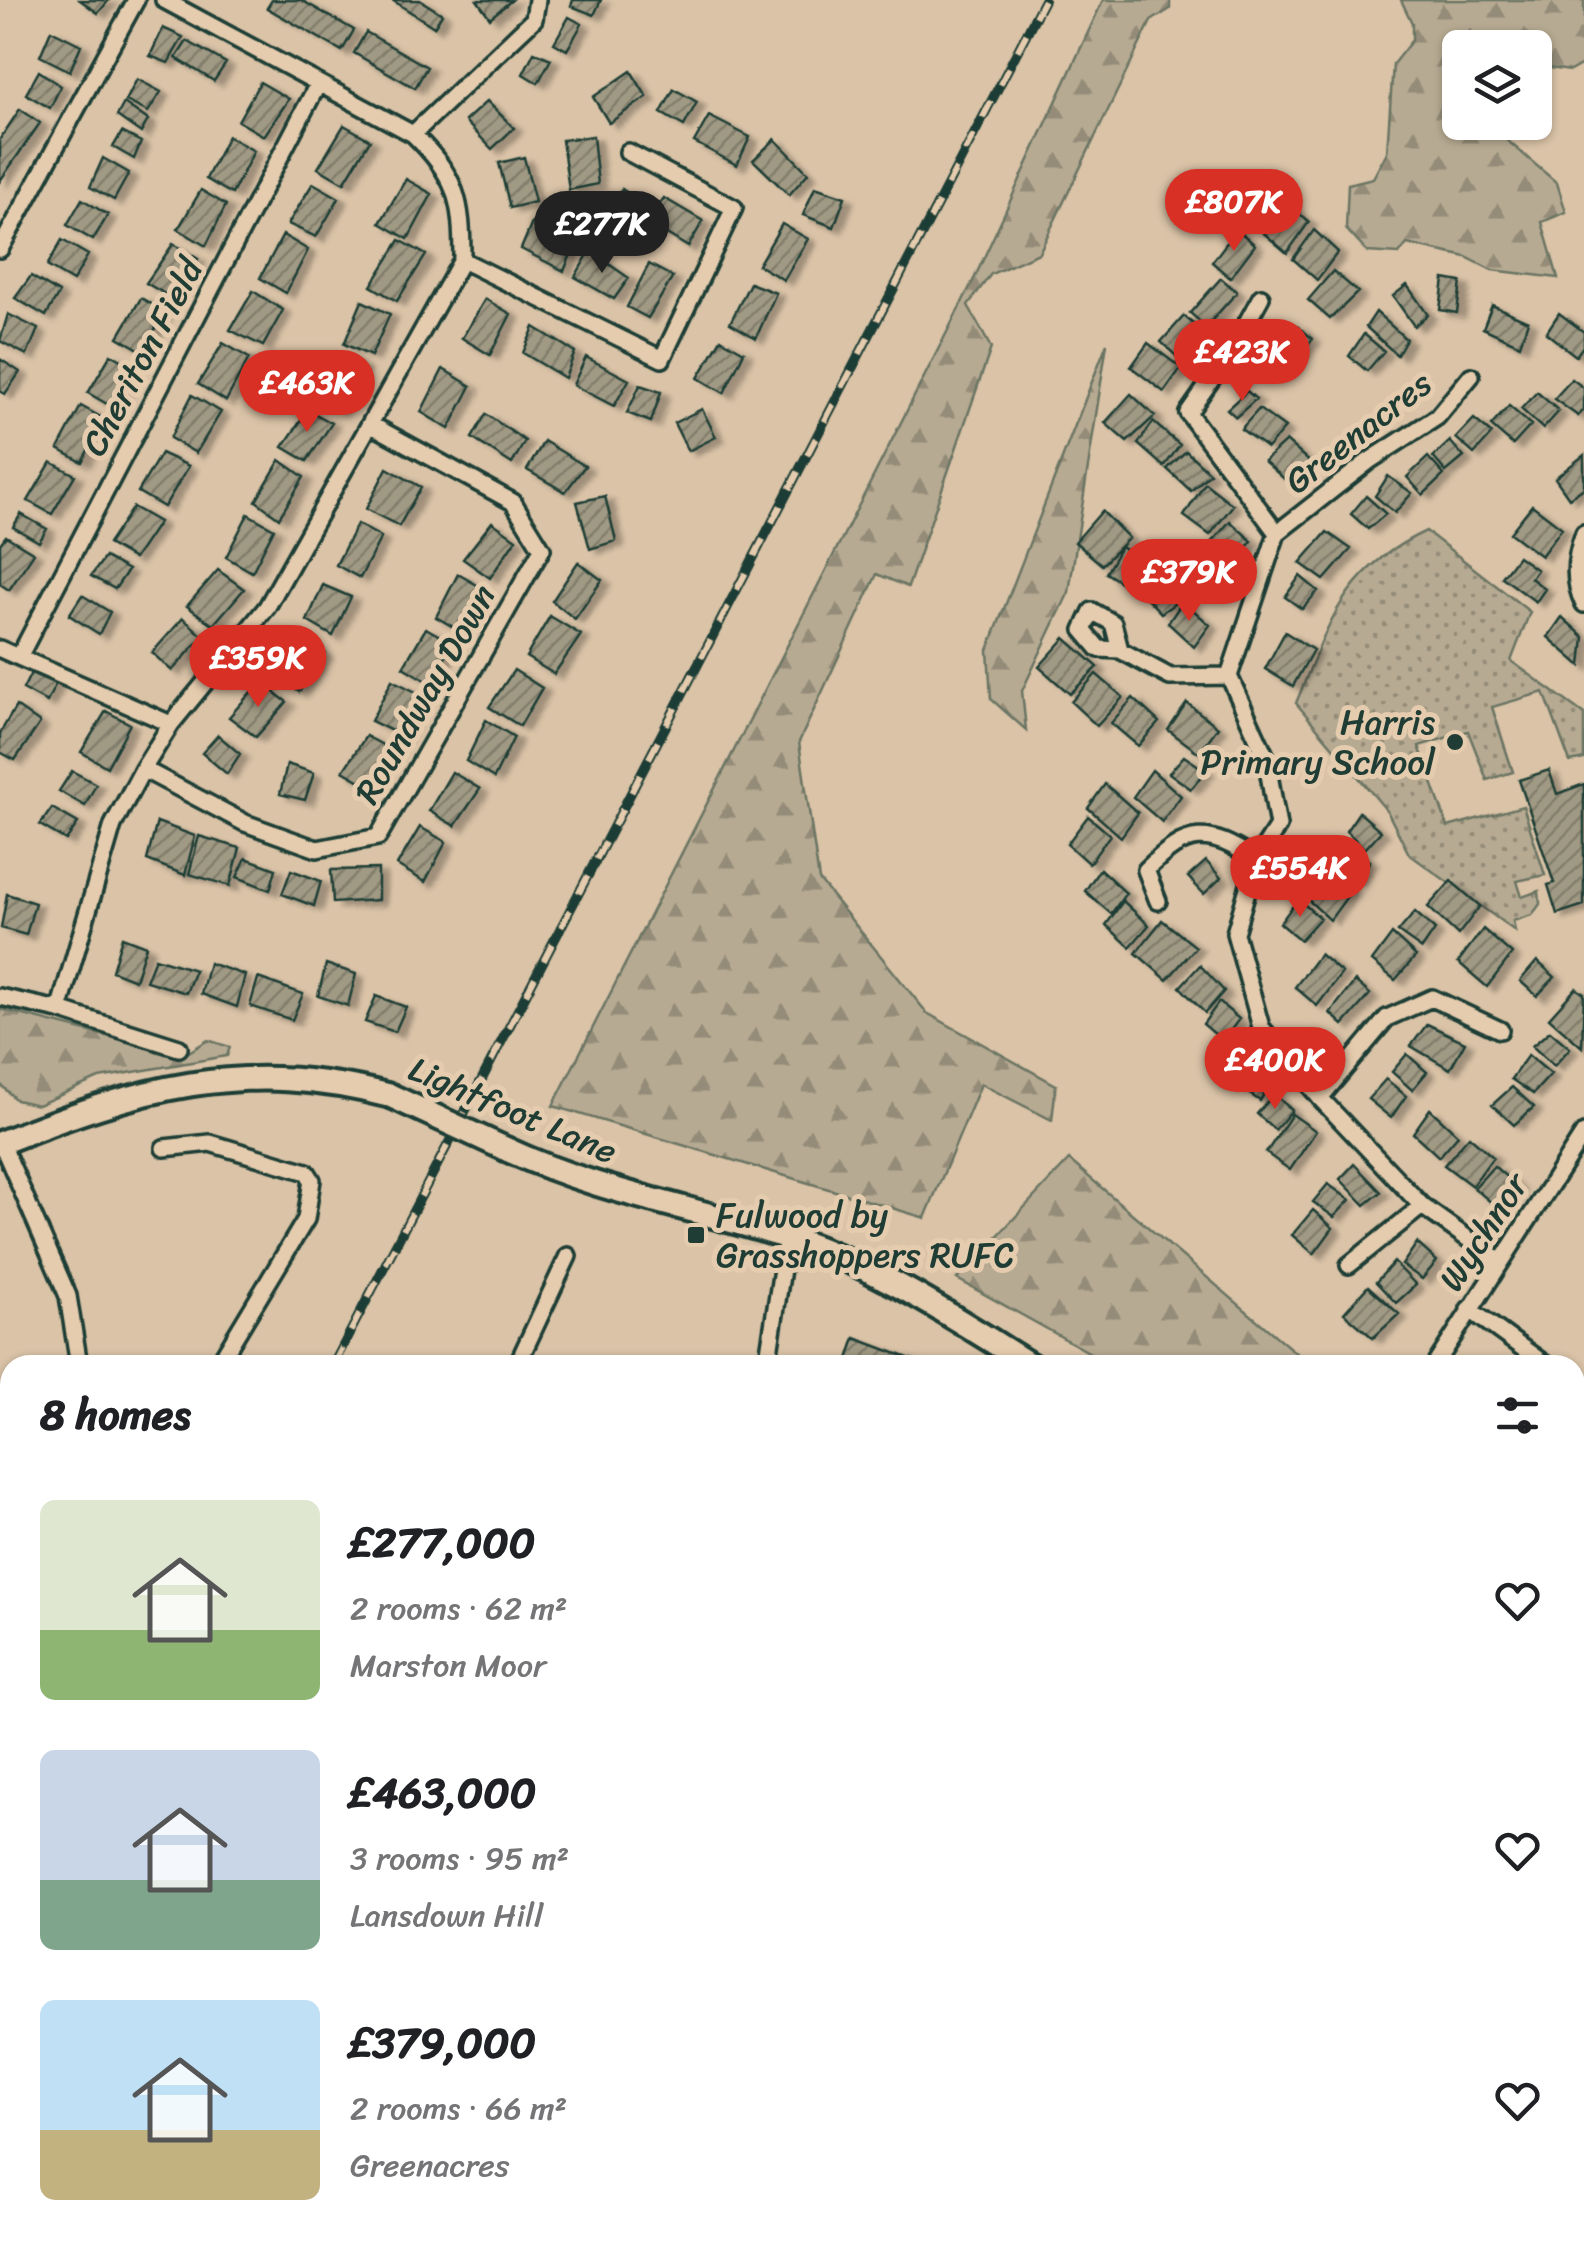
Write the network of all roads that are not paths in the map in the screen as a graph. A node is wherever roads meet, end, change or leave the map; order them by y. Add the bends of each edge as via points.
1 (136, 0) edge
2 (164, 0) edge
3 (537, 0) edge
4 (318, 84) junction
5 (412, 134) junction
6 (628, 152) dead end
7 (0, 248) edge
8 (462, 260) junction
9 (1262, 296) dead end
10 (1471, 376) dead end
11 (370, 424) junction
12 (1278, 532) junction
13 (1584, 533) edge
14 (1584, 604) edge
15 (1, 650) edge
16 (1120, 650) dead end
17 (19, 657) junction
18 (1229, 676) junction
19 (171, 724) junction
20 (143, 769) junction
21 (1256, 860) junction
22 (1158, 902) dead end
23 (0, 997) edge
24 (59, 1010) junction
25 (1500, 1030) dead end
26 (179, 1048) dead end
27 (1320, 1098) junction
28 (1584, 1133) edge
29 (1, 1142) edge
30 (164, 1148) dead end
31 (1422, 1206) junction
32 (787, 1237) junction
33 (568, 1256) dead end
34 (1499, 1261) junction
35 (1349, 1266) dead end
36 (1469, 1309) junction
37 (77, 1355) edge
38 (224, 1355) edge
39 (522, 1355) edge
40 (769, 1355) edge
41 (1013, 1355) edge
42 (1440, 1355) edge
43 (1532, 1355) edge

1 - 7 street
2 - 4 street
3 - 5 street via 534,20
4 - 5 street
4 - 17 street, Cheriton Field
5 - 8 street via 446,167 462,208
6 - 8 street via 734,208 662,359
8 - 11 street
9 - 12 street, Greenacres via 1188,413
10 - 12 street, Greenacres via 1438,417 1369,460
11 - 19 street via 267,608
11 - 20 street, Roundway Down via 513,502 542,549 378,837 317,848 244,823
12 - 18 street, Greenacres
13 - 14 street via 1576,563
15 - 17 street
16 - 18 street via 1170,677
17 - 19 street
18 - 21 street via 1266,757 1278,826
19 - 20 street
20 - 24 street via 113,825
21 - 22 street via 1221,837 1174,842 1146,870
21 - 27 street via 1236,933 1260,1027
23 - 24 street
24 - 26 street
25 - 27 street via 1432,998 1387,1018
27 - 31 street
28 - 34 street, Wychnor
29 - 32 main road, Lightfoot Lane, bridge via 129,1096 230,1076 355,1087 392,1096 579,1182
29 - 37 street via 68,1296
30 - 38 street via 210,1143 307,1172 312,1180 306,1219
31 - 34 street
31 - 35 street
32 - 40 street
32 - 41 main road, Lightfoot Lane via 856,1263
33 - 39 street
34 - 36 street, Wychnor
36 - 42 street, Wychnor
36 - 43 street

